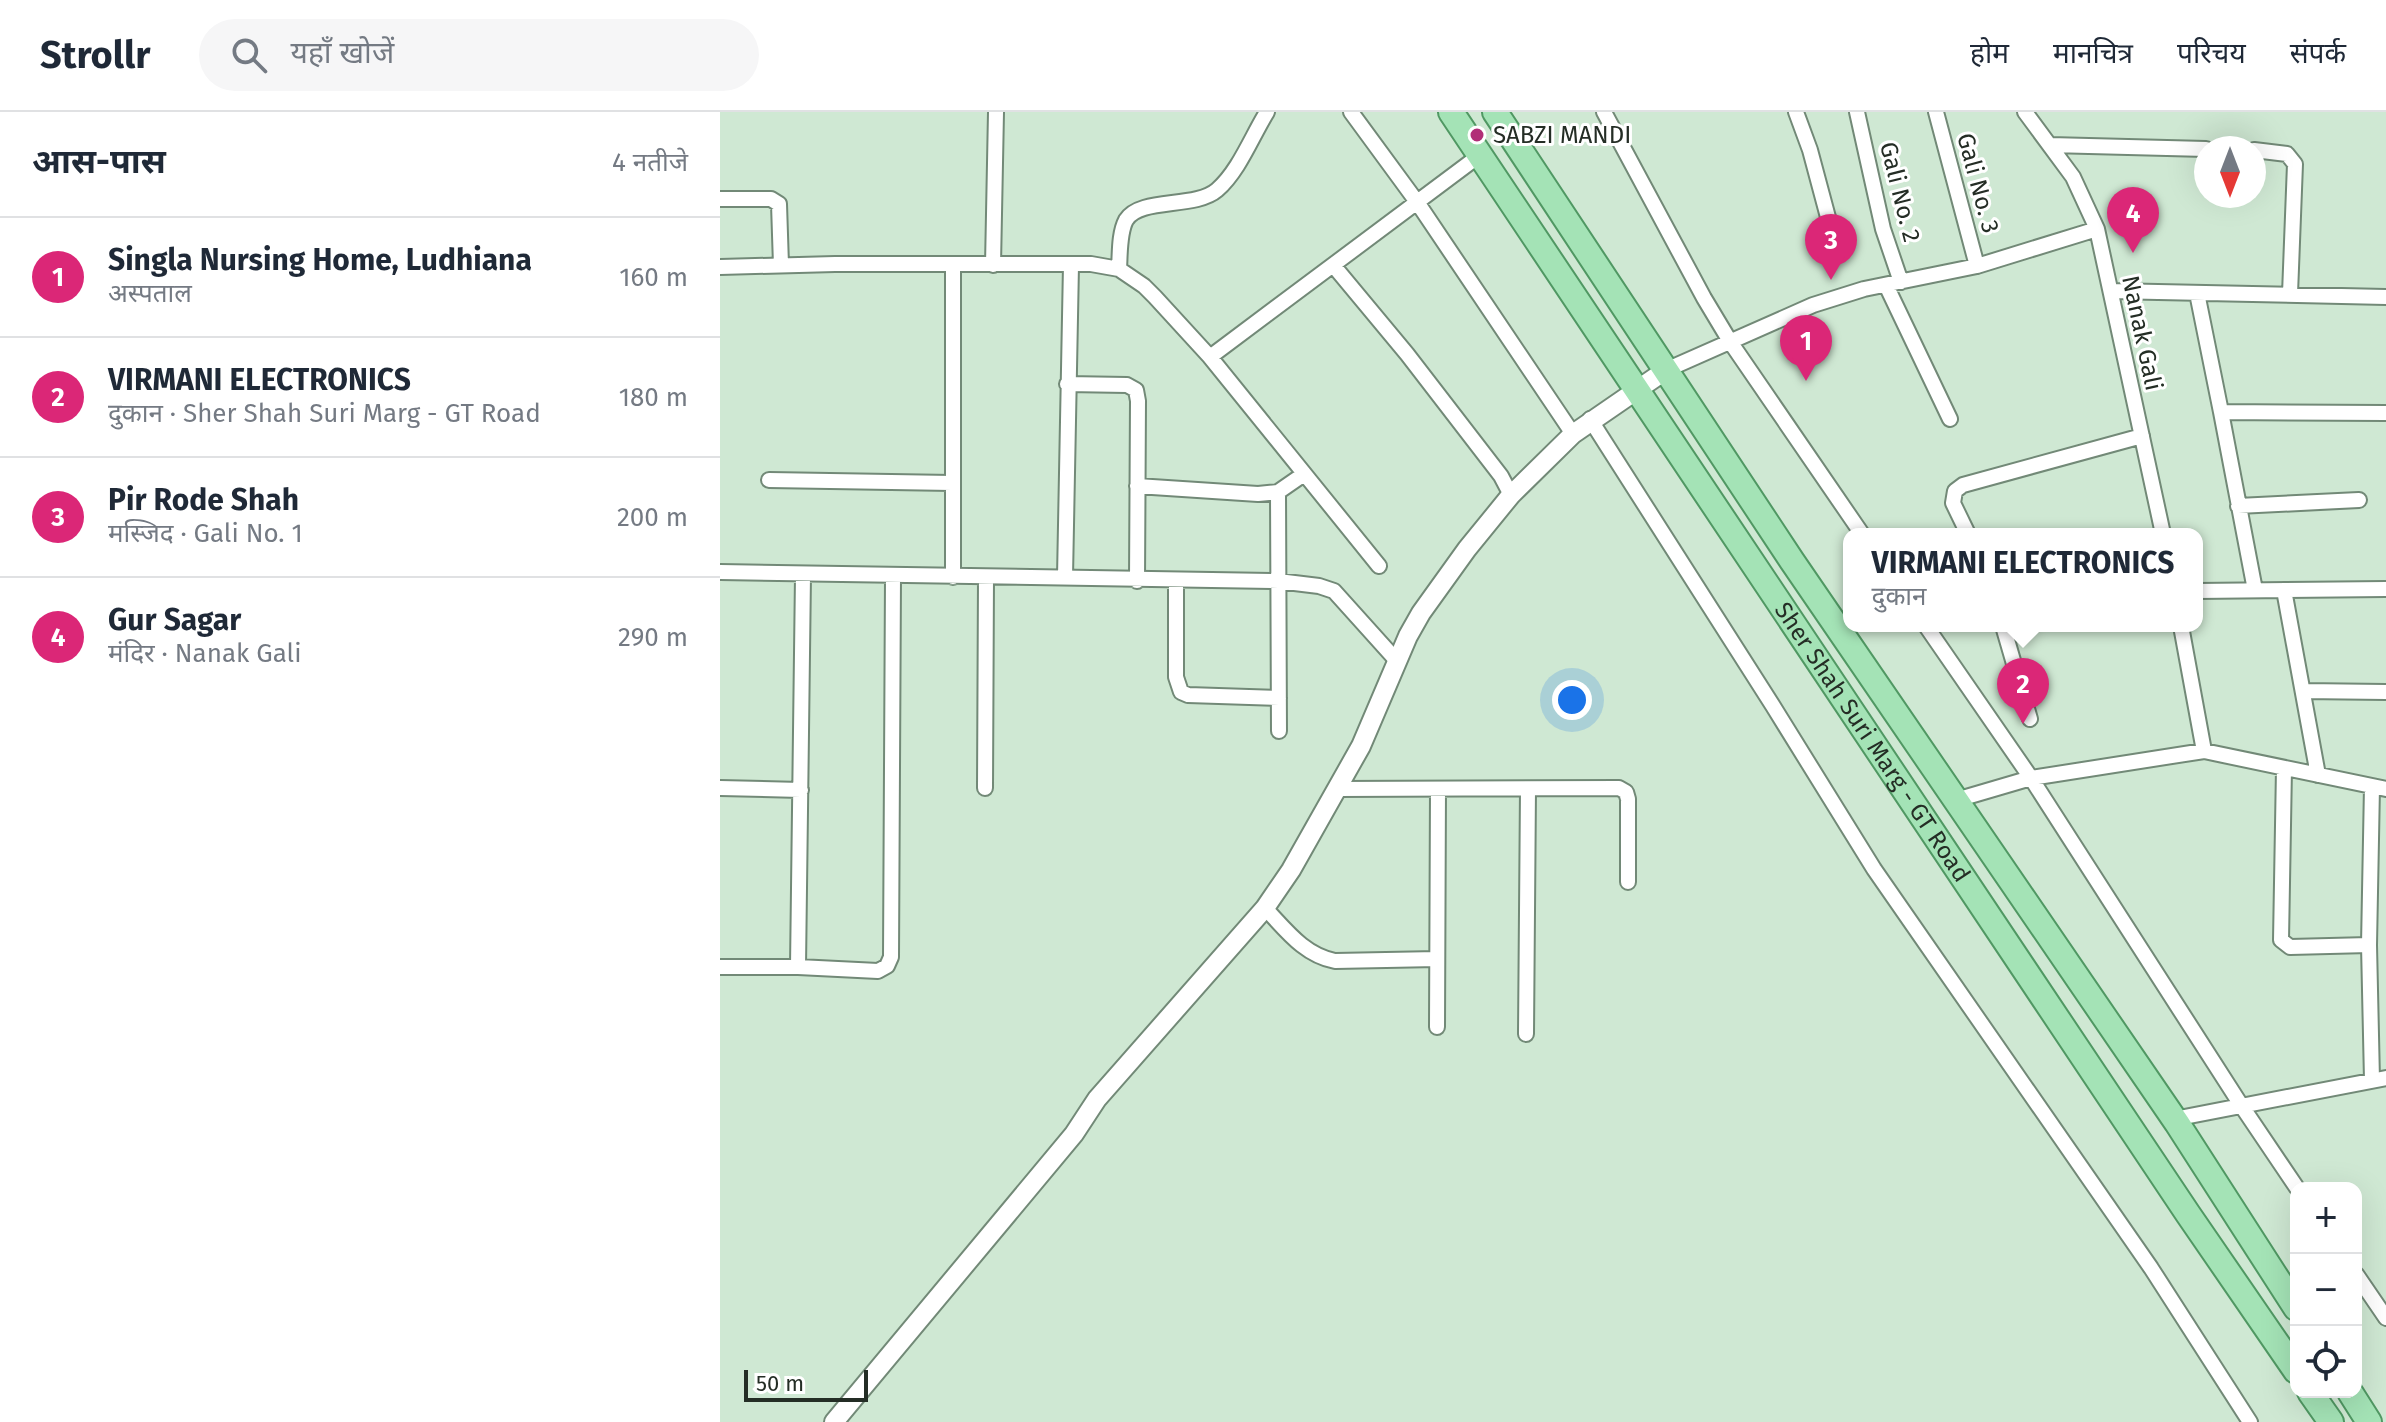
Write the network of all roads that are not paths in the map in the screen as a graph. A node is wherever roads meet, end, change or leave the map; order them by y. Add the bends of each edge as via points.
1 (996, 112) edge
2 (1267, 112) edge
3 (1351, 112) edge
4 (1451, 112) edge
5 (1495, 112) edge
6 (1604, 112) edge
7 (1796, 112) edge
8 (1857, 112) edge
9 (1936, 112) edge
10 (2025, 112) edge
11 (2050, 145) junction
12 (2194, 149) edge
13 (2266, 151) edge
14 (1480, 155) junction
15 (720, 199) edge
16 (1417, 202) junction
17 (1829, 221) dead end
18 (2097, 229) junction
19 (781, 265) junction
20 (993, 265) junction
21 (1071, 265) junction
22 (1333, 265) junction
23 (953, 266) junction
24 (1977, 266) junction
25 (720, 267) edge
26 (1119, 269) junction
27 (1901, 282) junction
28 (1886, 285) junction
29 (2111, 291) junction
30 (2197, 293) junction
31 (2290, 294) junction
32 (2386, 297) edge
33 (1731, 343) junction
34 (1210, 357) junction
35 (1666, 370) junction
36 (1067, 384) junction
37 (1637, 390) junction
38 (2221, 412) junction
39 (2386, 413) edge
40 (1590, 419) junction
41 (1950, 419) dead end
42 (1573, 434) junction
43 (2142, 436) junction
44 (1304, 474) junction
45 (769, 480) dead end
46 (952, 483) junction
47 (1137, 486) junction
48 (1278, 492) junction
49 (1511, 495) junction
50 (2359, 500) dead end
51 (2238, 506) junction
52 (1858, 528) edge
53 (1965, 528) edge
54 (2162, 528) edge
55 (1379, 566) dead end
56 (720, 572) edge
57 (803, 575) junction
58 (893, 577) junction
59 (953, 577) junction
60 (1065, 577) junction
61 (986, 578) junction
62 (1137, 581) junction
63 (1176, 581) junction
64 (1278, 581) junction
65 (2386, 589) edge
66 (2255, 590) junction
67 (2284, 590) junction
68 (2203, 591) edge
69 (1930, 632) edge
70 (2005, 632) edge
71 (2182, 632) edge
72 (1397, 661) junction
73 (2303, 691) junction
74 (2386, 692) edge
75 (1279, 698) junction
76 (2030, 719) dead end
77 (1279, 731) dead end
78 (2204, 751) junction
79 (2284, 768) junction
80 (2318, 775) junction
81 (2031, 778) junction
82 (2379, 787) edge
83 (720, 788) edge
84 (985, 788) dead end
85 (1337, 789) junction
86 (1438, 789) junction
87 (1528, 789) junction
88 (801, 790) junction
89 (1956, 800) junction
90 (1628, 882) dead end
91 (1265, 908) junction
92 (2369, 945) junction
93 (1437, 959) junction
94 (720, 967) edge
95 (798, 967) junction
96 (1437, 1027) dead end
97 (1526, 1034) dead end
98 (2379, 1079) edge
99 (2241, 1105) junction
100 (2174, 1119) junction
101 (2293, 1182) edge
102 (2362, 1283) edge
103 (2290, 1299) edge
104 (2386, 1318) edge
105 (2290, 1362) edge
106 (2314, 1398) edge
107 (2354, 1398) edge
108 (834, 1422) edge
109 (2250, 1422) edge
110 (2331, 1422) edge
111 (2369, 1422) edge

1 - 20 street
2 - 26 street via 1217,190 1139,210 1127,219
3 - 16 street
4 - 14 main road, Sher Shah Suri Marg - GT Road
5 - 35 main road, Sher Shah Suri Marg - GT Road
6 - 33 street
7 - 17 street
8 - 27 street, Gali No. 2 via 1883,229
9 - 24 street, Gali No. 3
10 - 11 street, Nanak Gali
11 - 12 street
11 - 18 street, Nanak Gali via 2073,177
13 - 31 street via 2287,154 2295,164
14 - 16 street
14 - 37 main road, Sher Shah Suri Marg - GT Road
15 - 19 street via 771,199 779,204
16 - 22 street
16 - 42 street
18 - 24 street
18 - 29 street, Nanak Gali
19 - 23 street
19 - 25 street
20 - 21 street
20 - 23 street
21 - 26 street
21 - 36 street
22 - 34 street
22 - 49 street via 1407,354
23 - 46 street
24 - 27 street
26 - 34 street via 1144,286
27 - 28 street
28 - 33 street via 1813,305
28 - 41 street
29 - 30 street
29 - 43 street, Nanak Gali
30 - 31 street
30 - 38 street
31 - 32 street
33 - 35 street
33 - 52 street
34 - 44 street
35 - 37 street
35 - 89 main road, Sher Shah Suri Marg - GT Road
36 - 47 street via 1127,385 1136,390
36 - 60 street
37 - 40 street
37 - 105 main road, Sher Shah Suri Marg - GT Road
38 - 39 street
38 - 51 street
40 - 42 street
40 - 109 street via 1874,869 2151,1268
42 - 49 street
43 - 53 street via 1963,485 1952,496
43 - 54 street, Nanak Gali
44 - 48 street
44 - 55 street
45 - 46 street
46 - 59 street
47 - 48 street
47 - 62 street
48 - 64 street
49 - 72 street via 1421,613
50 - 51 street
51 - 66 street
56 - 57 street
57 - 58 street
57 - 88 street
58 - 59 street
58 - 95 street via 891,957 878,971
59 - 61 street
60 - 61 street
60 - 62 street
61 - 84 street
62 - 63 street
63 - 64 street
63 - 75 street via 1176,677 1181,692
64 - 72 street via 1334,591
64 - 75 street
65 - 67 street
66 - 67 street
66 - 68 street
67 - 73 street
69 - 81 street
70 - 76 street
71 - 78 street
72 - 85 street
73 - 74 street
73 - 80 street
75 - 77 street
78 - 79 street
78 - 81 street
79 - 80 street
79 - 92 street via 2281,940 2290,947
80 - 82 street
81 - 89 street
81 - 99 street
82 - 92 street
83 - 88 street
85 - 86 street
85 - 91 street
86 - 87 street
86 - 93 street
87 - 90 street via 1626,792
87 - 97 street
88 - 95 street
89 - 100 main road, Sher Shah Suri Marg - GT Road
91 - 93 street via 1320,958
91 - 108 street via 1134,1054 1074,1134
92 - 98 street
93 - 96 street
94 - 95 street
98 - 99 street
99 - 100 street
99 - 101 street
100 - 103 main road, Sher Shah Suri Marg - GT Road
102 - 104 street
106 - 110 main road
107 - 111 main road

